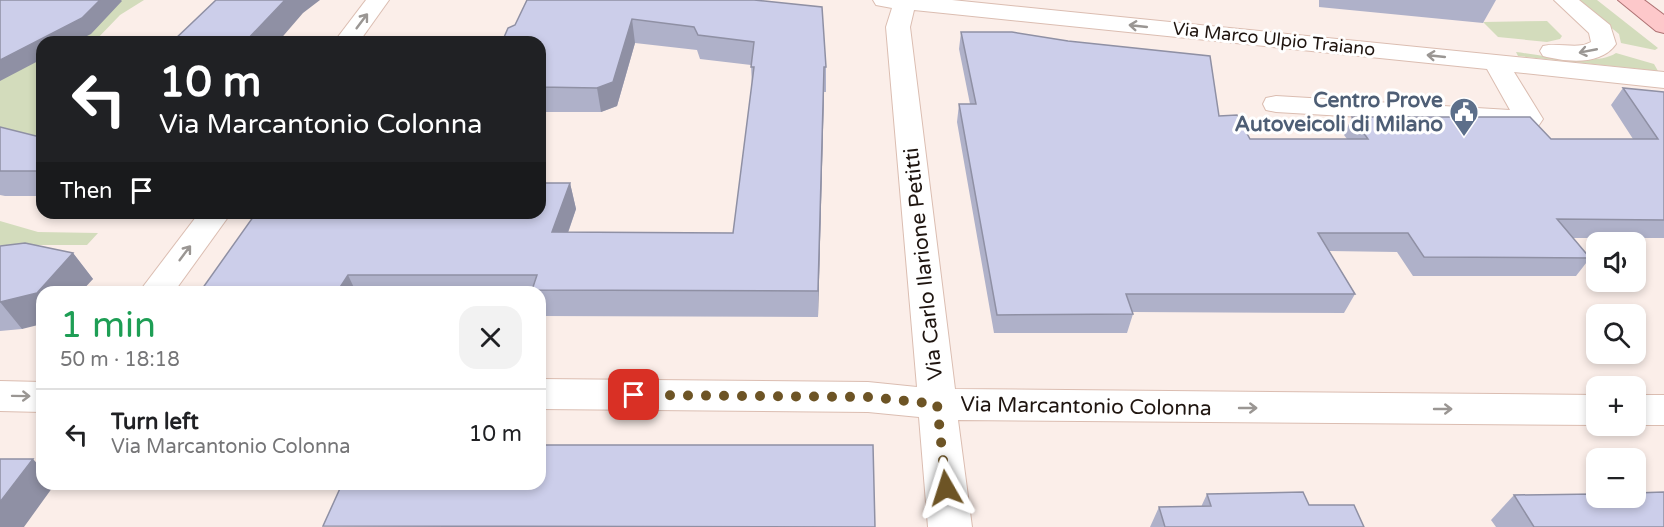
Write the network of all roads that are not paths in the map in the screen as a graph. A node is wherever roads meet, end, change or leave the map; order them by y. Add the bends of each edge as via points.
1 (378, 0) edge
2 (1565, 0) edge
3 (894, 1) edge
4 (1633, 3) edge
5 (1664, 19) edge
6 (1664, 26) edge
7 (351, 36) edge
8 (1495, 62) junction
9 (1664, 80) edge
10 (1276, 104) dead end
11 (211, 219) edge
12 (160, 286) edge
13 (546, 394) edge
14 (0, 396) edge
15 (36, 397) edge
16 (937, 404) junction
17 (1586, 410) edge
18 (1646, 410) edge
19 (1664, 410) edge
20 (950, 527) edge

7 -> 1 street
2 -> 8 street via 1601,30 1604,44 1599,49 1580,53 1507,47 1494,54
8 -> 3 street, Via Marco Ulpio Traiano
3 - 16 street, Via Carlo Ilarione Petitti
4 - 5 main road
4 - 6 main road
8 - 9 street, Via Marco Ulpio Traiano
8 - 10 street via 1528,119
12 -> 11 street
13 - 16 street, Via Marcantonio Colonna via 868,397
14 -> 15 street
16 -> 17 street, Via Marcantonio Colonna
16 - 20 street, Via Carlo Ilarione Petitti
18 - 19 street

